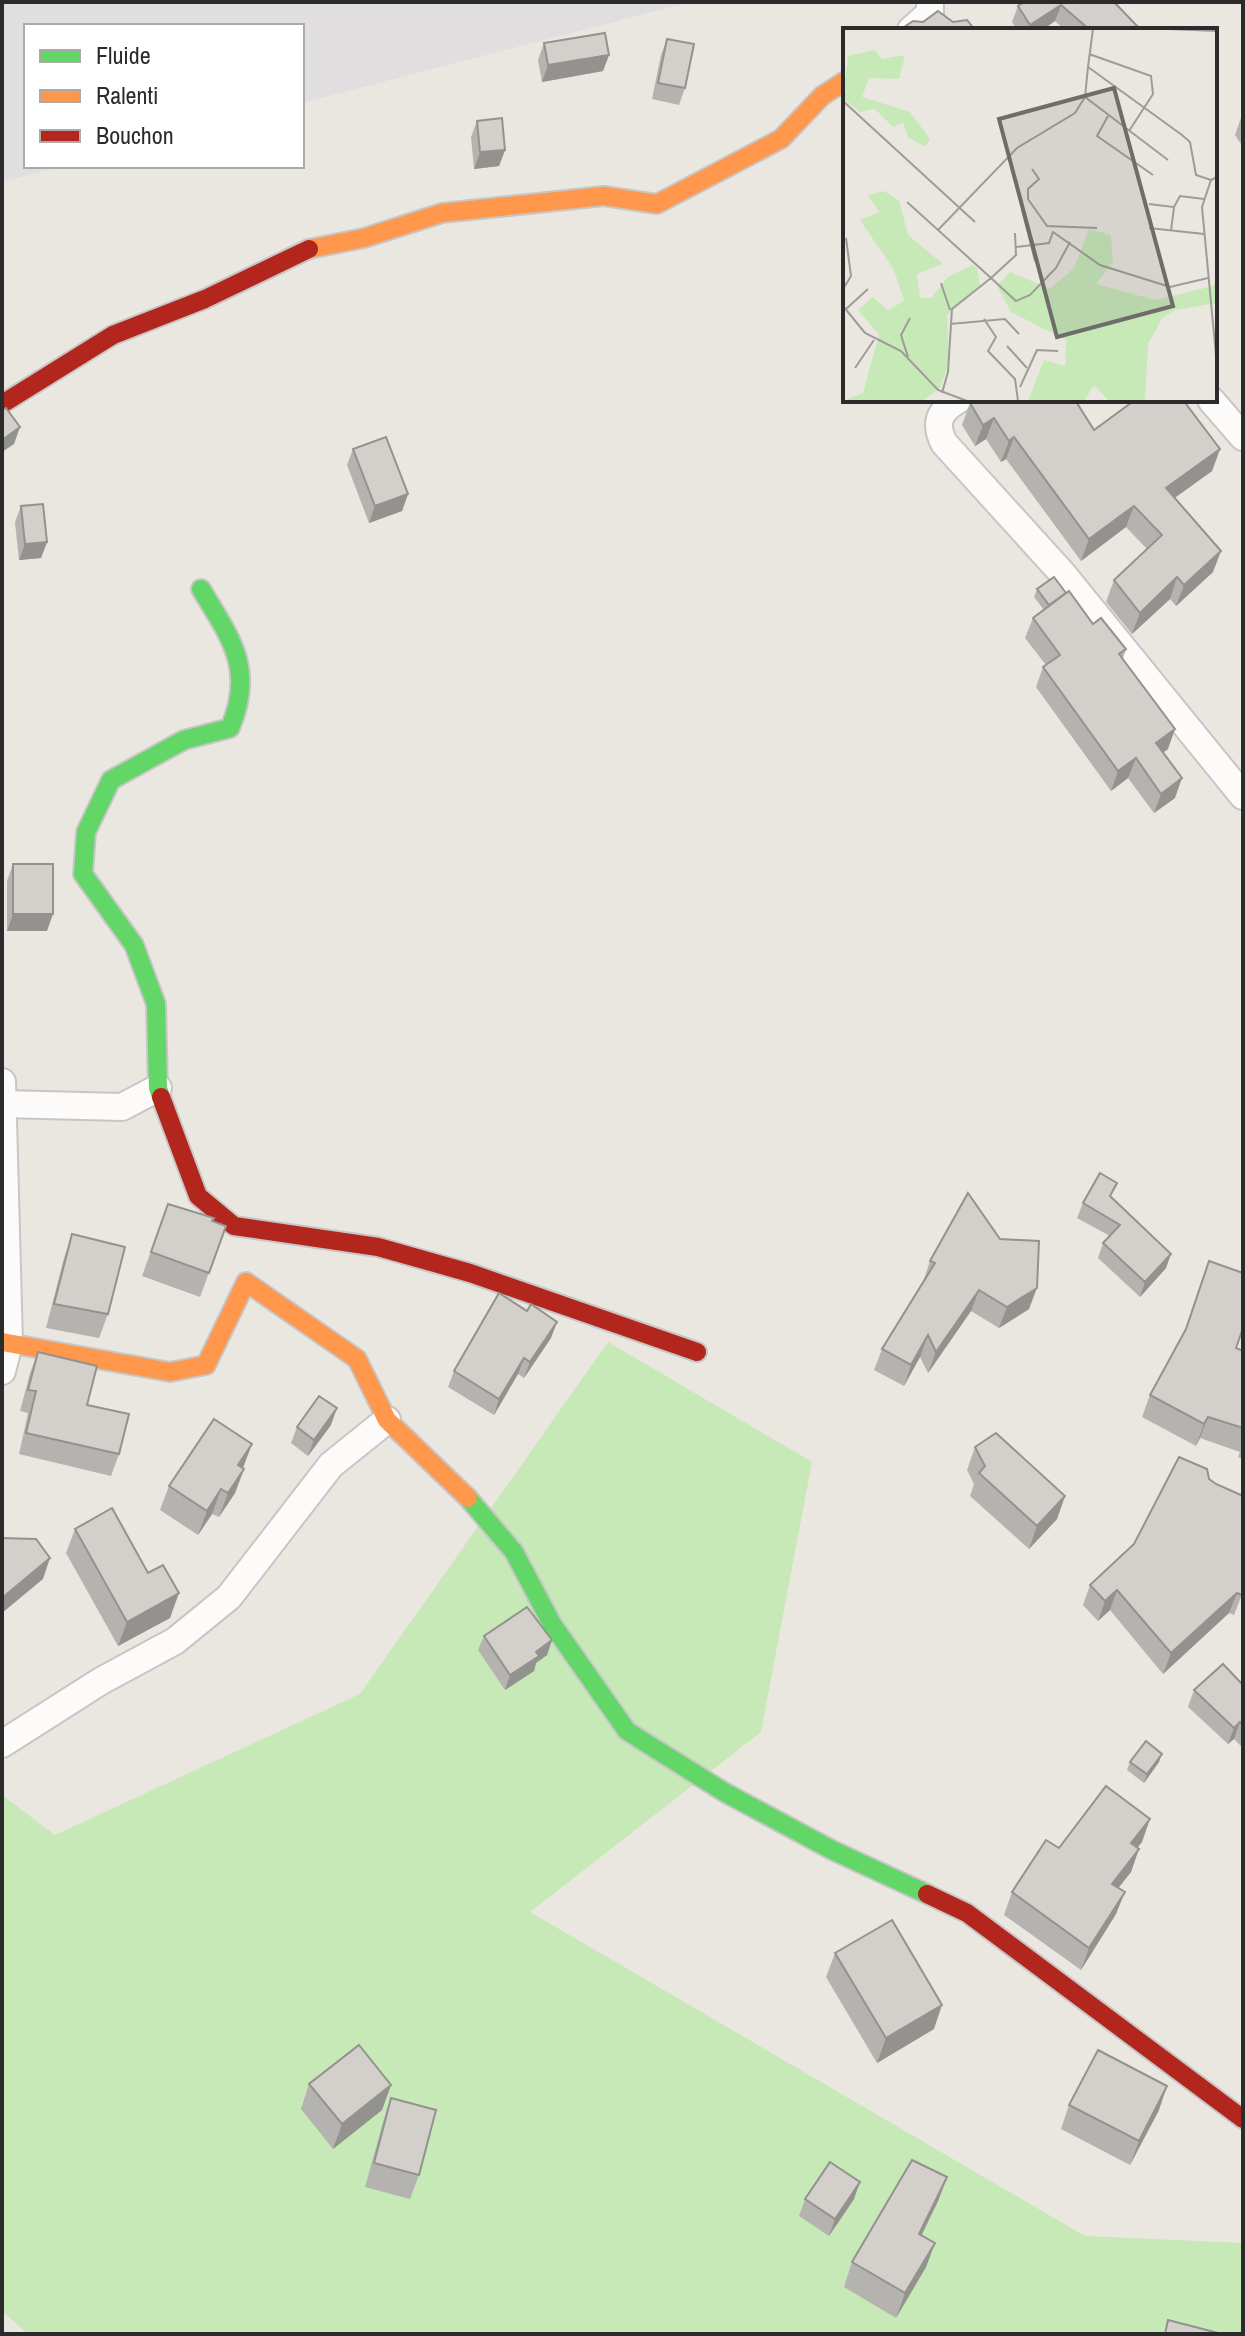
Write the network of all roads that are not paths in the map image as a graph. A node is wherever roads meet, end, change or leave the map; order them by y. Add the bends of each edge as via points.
1 (843, 82) edge
2 (954, 402) edge
3 (1213, 402) edge
4 (2, 404) edge
5 (1243, 437) edge
6 (201, 589) dead end
7 (1239, 784) edge
8 (2, 1082) edge
9 (158, 1088) junction
10 (3, 1104) edge
11 (6, 1342) edge
12 (697, 1352) dead end
13 (2, 1371) edge
14 (387, 1420) junction
15 (2, 1744) edge
16 (1243, 2119) edge

1 - 4 street via 822,96 781,139 657,204 604,196 442,213 308,249 205,299 113,335
2 - 7 street via 938,419 944,443 1062,573
3 - 5 street
6 - 9 street via 244,664 240,708 230,728 184,740 111,780 86,832 83,874 134,945 156,1004
8 - 10 street
9 - 10 street via 122,1107
9 - 12 street via 198,1196 234,1226 378,1247 470,1273
10 - 11 street
11 - 13 street
11 - 14 street via 170,1372 206,1365 246,1282 357,1359
14 - 15 street via 331,1465 229,1597 175,1641
14 - 16 street via 457,1485 514,1552 552,1624 627,1731 832,1850 967,1913

